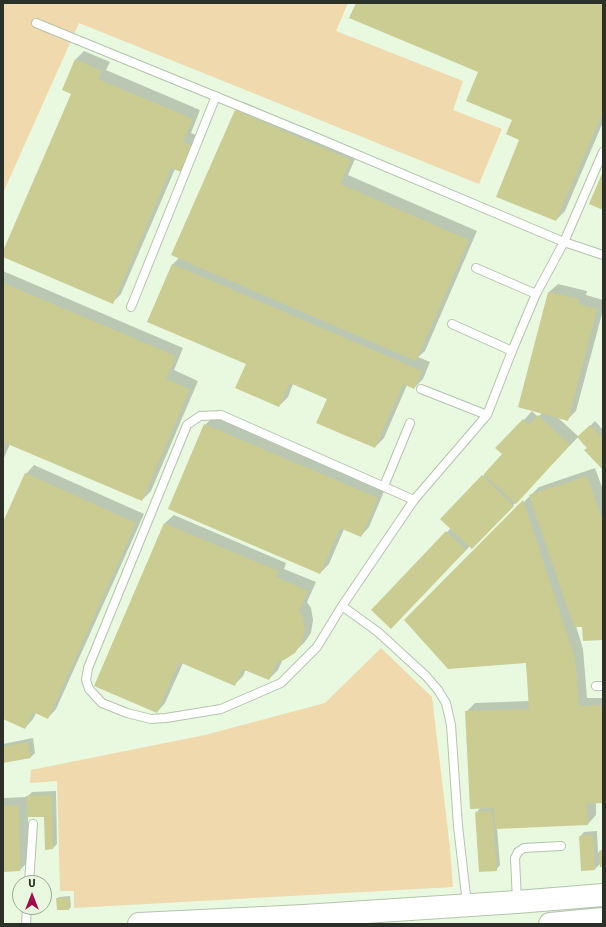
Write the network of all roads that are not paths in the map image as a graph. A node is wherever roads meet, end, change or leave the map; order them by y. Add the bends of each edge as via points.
1 (36, 23) dead end
2 (216, 96) junction
3 (603, 152) edge
4 (564, 242) junction
5 (603, 256) edge
6 (476, 268) dead end
7 (536, 294) junction
8 (131, 307) dead end
9 (452, 324) dead end
10 (512, 351) junction
11 (421, 389) dead end
12 (487, 415) junction
13 (410, 423) dead end
14 (384, 486) junction
15 (414, 500) junction
16 (342, 606) junction
17 (33, 824) dead end
18 (561, 846) dead end
19 (30, 875) edge
20 (603, 895) edge
21 (517, 902) junction
22 (468, 905) junction
23 (603, 919) edge
24 (139, 924) edge
25 (550, 924) edge

1 - 2 lane
2 - 4 lane
2 - 8 lane
3 - 4 lane
4 - 5 lane
4 - 7 lane
6 - 7 lane
7 - 10 lane
9 - 10 lane
10 - 12 lane
11 - 12 lane
12 - 15 lane
13 - 14 lane
14 - 15 lane
14 - 16 lane via 221,416 200,416 187,425 88,668 86,680 89,689 102,703 151,719 221,709 281,683 317,647
15 - 16 lane
16 - 22 lane via 378,632 426,676 446,703 451,725 458,826
17 - 19 lane
18 - 21 lane via 524,848 518,852 515,858
20 - 21 highway
21 - 22 highway
22 - 24 highway
23 - 25 highway

